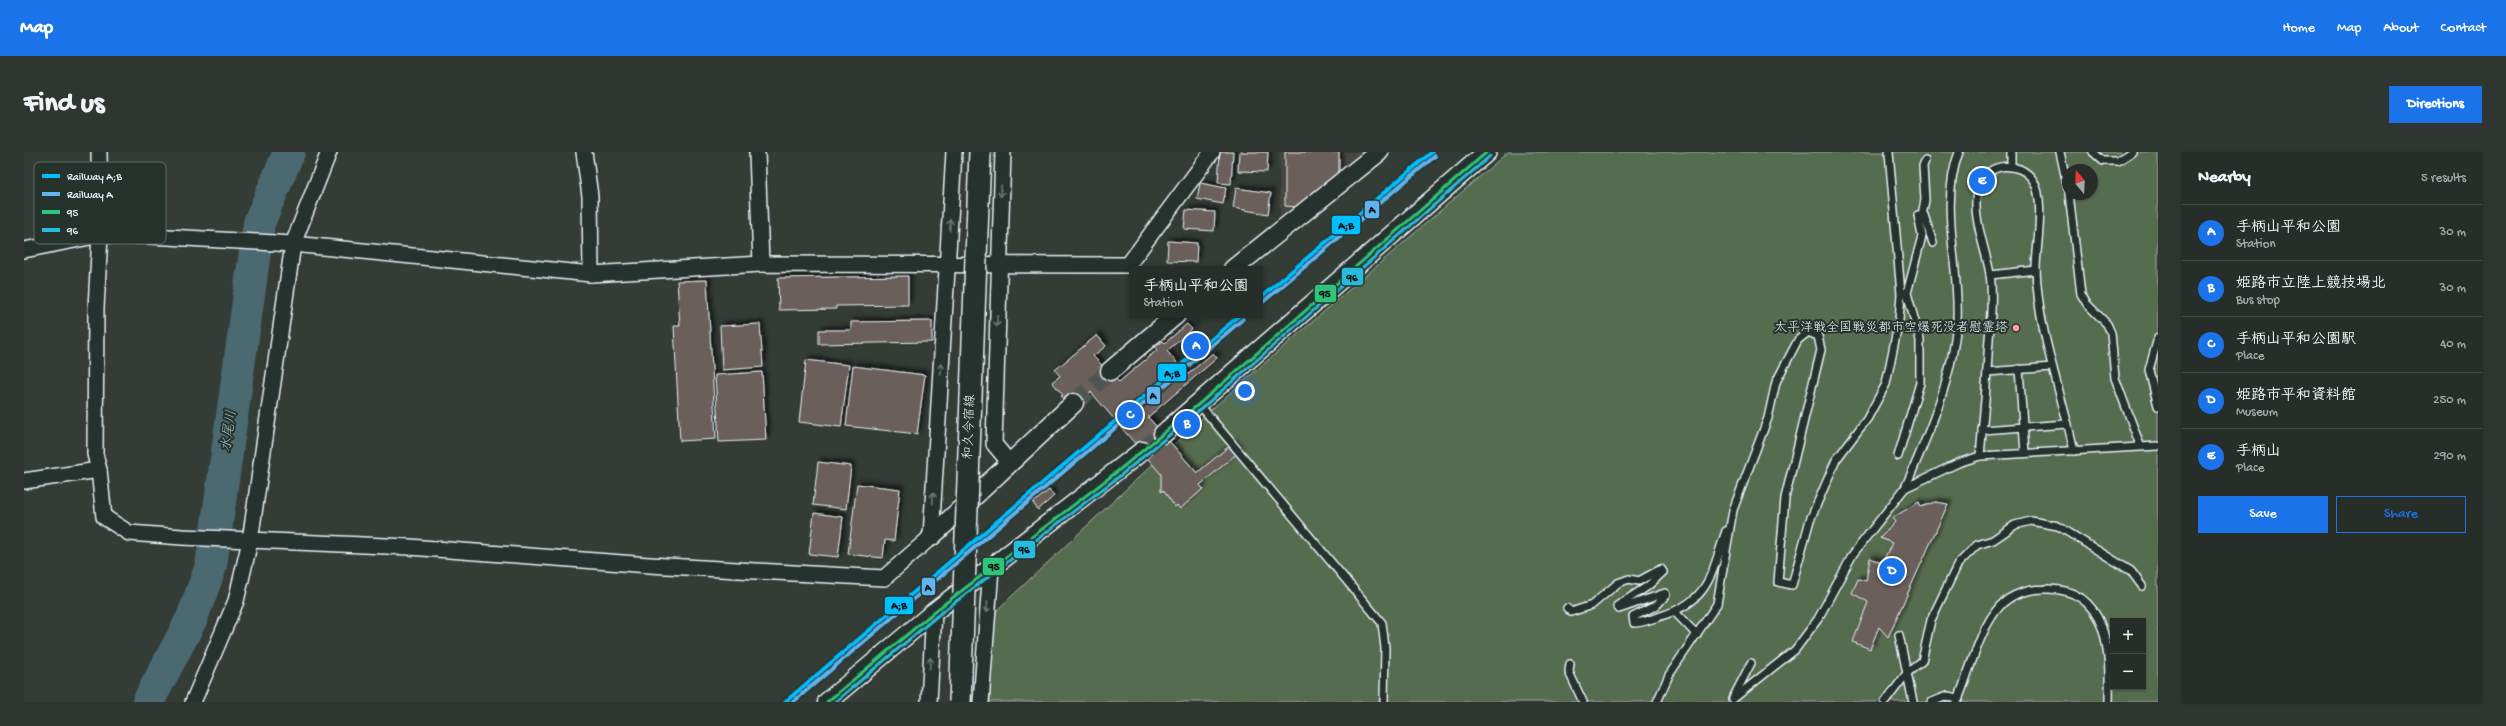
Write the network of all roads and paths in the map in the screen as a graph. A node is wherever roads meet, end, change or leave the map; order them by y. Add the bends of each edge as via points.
1 (99, 152) edge
2 (329, 152) edge
3 (584, 152) edge
4 (757, 152) edge
5 (954, 152) edge
6 (980, 152) edge
7 (1003, 152) edge
8 (1212, 152) edge
9 (1379, 152) edge
10 (1487, 152) edge
11 (1889, 152) edge
12 (1959, 152) edge
13 (2011, 152) edge
14 (2060, 152) edge
15 (2093, 152) edge
16 (2132, 152) edge
17 (1925, 161) dead end
18 (99, 162) edge
19 (2063, 164) edge
20 (2011, 166) junction
21 (2070, 200) edge
22 (1922, 215) junction
23 (166, 237) edge
24 (1933, 243) dead end
25 (54, 244) edge
26 (100, 244) edge
27 (293, 244) junction
28 (24, 250) edge
29 (762, 264) junction
30 (947, 264) junction
31 (999, 265) junction
32 (1237, 266) edge
33 (2036, 270) junction
34 (591, 274) junction
35 (1990, 275) junction
36 (1904, 294) junction
37 (1172, 318) edge
38 (2158, 338) edge
39 (2052, 367) junction
40 (2019, 369) junction
41 (1110, 371) tunnel mouth
42 (1988, 372) junction
43 (1074, 403) tunnel mouth
44 (2158, 406) edge
45 (1203, 408) junction
46 (2068, 424) junction
47 (2024, 427) junction
48 (1982, 430) junction
49 (1163, 434) tunnel mouth
50 (2140, 445) junction
51 (2158, 446) edge
52 (2074, 451) junction
53 (1142, 452) tunnel mouth
54 (2025, 453) junction
55 (1898, 456) dead end
56 (1980, 456) junction
57 (1009, 462) junction
58 (99, 470) junction
59 (24, 481) edge
60 (1905, 488) junction
61 (1733, 510) junction
62 (931, 537) junction
63 (250, 541) junction
64 (991, 568) junction
65 (2142, 586) dead end
66 (1567, 608) dead end
67 (934, 612) junction
68 (1675, 612) junction
69 (1697, 635) junction
70 (1900, 635) dead end
71 (1751, 663) dead end
72 (1570, 664) dead end
73 (1907, 673) junction
74 (1912, 700) edge
75 (1958, 700) edge
76 (1732, 701) edge
77 (193, 702) edge
78 (827, 702) edge
79 (929, 702) edge
80 (960, 702) edge
81 (981, 702) edge
82 (1384, 702) edge
83 (1583, 702) edge
84 (1657, 702) edge
85 (1885, 702) edge
86 (1904, 702) edge
87 (1932, 702) edge
88 (2110, 702) edge

1 - 18 street
2 - 27 street
3 - 34 street via 590,196
4 - 29 street
30 -> 5 street
6 - 80 main road, 和久今宿線, bridge
7 -> 31 street
8 - 31 street via 1128,265
9 - 32 street
10 - 45 street
11 - 36 lane
12 - 60 lane via 1950,189 1957,313 1951,361 1937,409
13 - 20 lane
14 - 19 lane
15 - 16 lane via 2103,162 2118,161
17 - 22 lane via 1925,200
20 - 33 lane via 2026,171 2035,182 2038,196
20 - 35 lane via 1999,167 1988,173 1978,185 1978,219
21 - 50 lane via 2081,294 2087,304 2107,324 2111,333 2115,378
22 - 24 lane
22 - 36 lane via 1918,215 1922,236
23 - 27 street
25 - 28 street
26 - 58 street via 94,424 95,454
27 - 34 street
27 - 63 street
29 - 30 street
29 - 34 street
30 - 31 street
62 -> 30 street
31 -> 57 street via 994,444
33 - 35 lane
33 - 39 lane via 2042,319
35 - 42 lane
36 - 55 lane via 1920,340 1920,383
36 - 61 lane via 1886,384 1867,419 1836,460 1810,520 1792,585 1778,582 1785,498 1821,350 1818,336 1808,332 1798,340 1776,382 1768,418
37 - 41 street
38 - 44 lane via 2150,370
39 - 40 lane
39 - 46 lane
40 - 42 lane
40 - 47 lane
42 - 48 lane
43 - 57 street
45 - 49 street
45 - 82 lane via 1382,622 1385,648
46 - 47 lane
46 - 52 lane
47 - 48 lane
47 - 54 lane
48 - 56 lane
50 - 51 lane via 2146,448
50 - 52 lane
52 - 54 lane
53 - 64 street
54 - 56 lane
56 - 60 lane via 1958,463
57 - 62 street
58 - 59 street
58 - 63 street via 104,517 129,533
60 - 76 lane via 1853,554 1818,619 1795,650
61 - 68 lane via 1705,589 1689,605
61 - 69 lane via 1718,604
62 - 63 street via 884,578 654,565 409,547
63 - 77 street via 236,601
64 - 67 street
64 -> 81 street via 982,661
65 - 73 lane via 2131,571 2058,526 2031,521 2015,525 1993,540 1977,545 1958,564 1931,620 1922,660
66 - 68 lane via 1571,612 1592,605 1618,583 1629,579 1639,581 1661,569 1663,572 1648,586 1617,606 1619,609 1665,593 1657,605 1633,617 1634,623
67 - 78 street
79 -> 67 street
68 - 69 lane
69 - 84 lane via 1669,675
70 - 73 lane
71 - 76 lane
72 - 83 lane via 1569,672
73 - 74 lane
73 - 85 lane
74 - 86 lane
75 - 87 lane via 1947,696
75 - 88 lane via 1987,623 2001,605 2019,593 2057,588 2089,604 2103,626 2110,662

